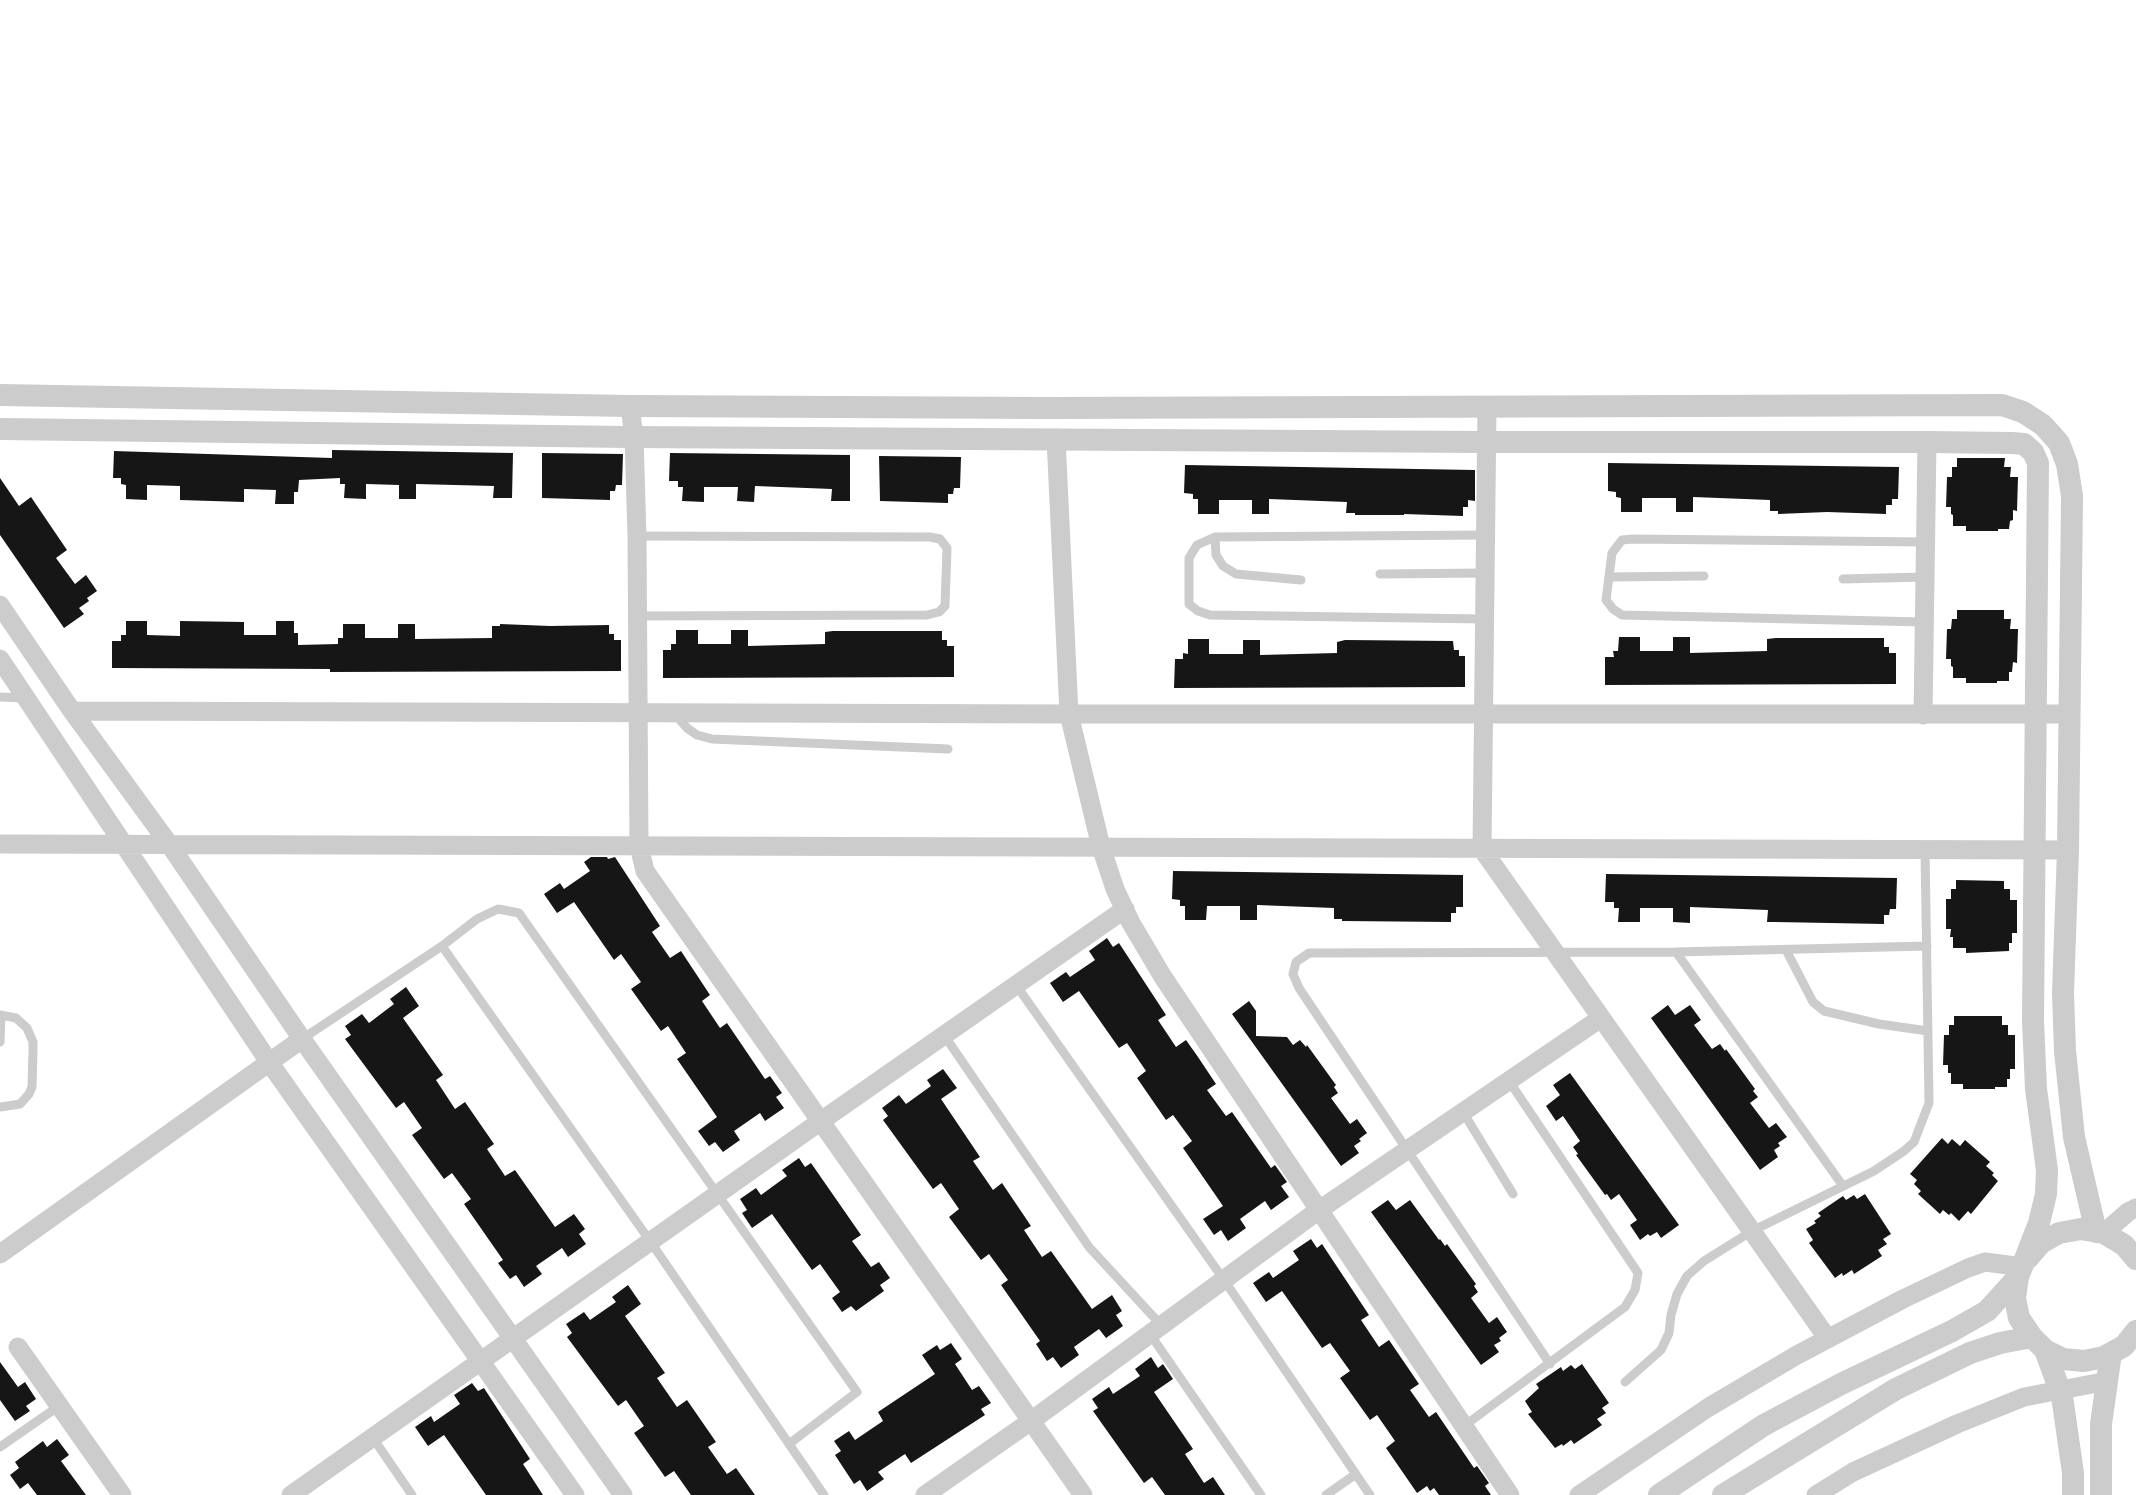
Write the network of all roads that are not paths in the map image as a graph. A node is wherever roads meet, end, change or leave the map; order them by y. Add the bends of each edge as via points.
1 (0, 395) edge
2 (630, 406) junction
3 (1487, 406) junction
4 (0, 429) edge
5 (634, 437) junction
6 (1056, 438) junction
7 (1486, 442) junction
8 (1927, 442) junction
9 (1485, 535) junction
10 (637, 536) junction
11 (1215, 537) junction
12 (1925, 542) junction
13 (1485, 573) junction
14 (1380, 574) dead end
15 (1704, 576) dead end
16 (1609, 577) junction
17 (1925, 577) junction
18 (1844, 579) dead end
19 (1300, 580) dead end
20 (0, 605) edge
21 (636, 616) junction
22 (1484, 619) junction
23 (1924, 622) junction
24 (0, 659) edge
25 (0, 697) edge
26 (26, 698) junction
27 (72, 711) junction
28 (637, 712) junction
29 (677, 712) junction
30 (1068, 714) junction
31 (1483, 714) junction
32 (1923, 714) junction
33 (2035, 714) junction
34 (2070, 714) junction
35 (948, 748) dead end
36 (0, 844) edge
37 (122, 844) junction
38 (169, 844) junction
39 (639, 846) junction
40 (1101, 847) junction
41 (1482, 849) junction
42 (1925, 850) junction
43 (2034, 850) junction
44 (2068, 850) junction
45 (1125, 909) junction
46 (442, 946) junction
47 (1926, 946) junction
48 (1786, 950) junction
49 (1676, 952) junction
50 (1557, 953) junction
51 (1016, 985) junction
52 (0, 1015) edge
53 (1601, 1018) junction
54 (1928, 1031) junction
55 (944, 1035) junction
56 (302, 1039) junction
57 (0, 1042) edge
58 (269, 1062) junction
59 (1509, 1081) junction
60 (0, 1106) edge
61 (1463, 1112) junction
62 (821, 1120) junction
63 (1408, 1150) junction
64 (1843, 1186) junction
65 (718, 1193) junction
66 (1513, 1194) dead end
67 (2136, 1208) edge
68 (1319, 1210) junction
69 (1752, 1231) junction
70 (2100, 1232) junction
71 (650, 1241) junction
72 (2132, 1250) edge
73 (0, 1254) edge
74 (2023, 1268) junction
75 (1224, 1280) junction
76 (1156, 1330) junction
77 (513, 1339) junction
78 (1828, 1339) junction
79 (2127, 1343) edge
80 (2038, 1344) junction
81 (18, 1347) dead end
82 (480, 1362) junction
83 (1550, 1364) junction
84 (2108, 1381) junction
85 (1624, 1382) dead end
86 (2059, 1390) junction
87 (59, 1406) junction
88 (1031, 1421) junction
89 (1464, 1426) junction
90 (373, 1438) junction
91 (789, 1444) junction
92 (0, 1447) edge
93 (1356, 1474) junction
94 (301, 1492) edge
95 (122, 1495) edge
96 (412, 1495) edge
97 (575, 1495) edge
98 (623, 1495) edge
99 (824, 1495) edge
100 (925, 1495) edge
101 (1083, 1495) edge
102 (1261, 1495) edge
103 (1326, 1495) edge
104 (1370, 1495) edge
105 (1510, 1495) edge
106 (1580, 1495) edge
107 (1659, 1495) edge
108 (1724, 1495) edge
109 (1816, 1495) edge
110 (2073, 1495) edge
111 (2101, 1495) edge

1 - 2 street
2 - 3 street
2 - 5 street
3 - 7 street
3 - 34 street via 2002,405 2023,412 2042,425 2059,443 2067,464 2072,496
4 - 5 street
5 - 6 street
5 - 10 street
6 - 7 street
6 - 30 street
7 - 8 street
7 - 9 street
8 - 12 street
8 - 33 street via 2024,444 2038,463
9 - 11 lane
9 - 13 street
10 - 21 street
10 - 21 lane via 930,538 940,539 947,548 945,606 939,612 927,615
11 - 19 lane via 1216,555 1236,574
11 - 22 lane via 1197,545 1189,558 1189,604 1210,615
12 - 16 lane via 1622,540 1612,553
12 - 17 street
13 - 14 lane
13 - 22 street
15 - 16 lane
16 - 23 lane via 1606,600 1622,615
17 - 18 lane
17 - 23 street
20 - 27 street
21 - 28 street
22 - 31 street
23 - 32 street
24 - 26 street
25 - 26 lane
26 - 37 street
27 - 28 street
27 - 38 street
28 - 29 street
28 - 39 street
29 - 30 street
29 - 35 lane via 687,728 712,739
30 - 31 street
30 - 40 street
31 - 32 street
31 - 41 street
32 - 33 street
33 - 34 street
33 - 43 street
34 - 44 street
36 - 37 street
37 - 38 street
37 - 58 street
38 - 39 street
38 - 56 street
39 - 40 street
39 - 62 street via 646,871
40 - 41 street
40 - 45 street
41 - 42 street
41 - 50 street
42 - 43 street
42 - 47 lane
43 - 44 street
43 - 74 street via 2035,1070 2047,1170 2046,1194 2039,1223
44 - 70 street via 2064,1051 2074,1137
45 - 51 street
45 - 68 street via 1163,978
46 - 56 lane
46 - 65 lane via 478,919 498,909 519,913
46 - 71 lane
47 - 48 lane
47 - 54 lane
48 - 49 lane
48 - 54 lane via 1814,1002 1824,1011
49 - 50 lane
49 - 64 lane
50 - 53 street
50 - 63 lane via 1309,954 1296,962 1293,974 1299,988
51 - 55 street
51 - 75 lane
52 - 57 lane
52 - 60 lane via 16,1018 27,1028 33,1050 30,1094 20,1104
53 - 59 street
53 - 69 street
54 - 64 lane via 1929,1103 1914,1142 1874,1171
55 - 62 street
55 - 76 lane via 1089,1247
56 - 58 street
56 - 77 street
58 - 73 street
58 - 82 street
59 - 61 street
59 - 83 lane via 1638,1273 1635,1290 1626,1307
61 - 63 street
61 - 66 lane
62 - 65 street
62 - 88 street
63 - 68 street
63 - 83 lane
64 - 69 lane
65 - 71 street
65 - 91 lane via 857,1392
67 - 70 street
68 - 75 street
68 - 89 street
69 - 78 street
69 - 85 lane via 1704,1261 1687,1276 1677,1294 1662,1350
70 - 72 street
70 - 74 street via 2082,1229 2059,1233 2041,1243
71 - 77 street
71 - 91 lane
74 - 78 street via 1985,1262 1968,1268
74 - 80 street via 2016,1298 2019,1318
74 - 107 street via 1986,1311 1764,1425
75 - 76 street
75 - 93 lane
76 - 88 street
76 - 102 lane
77 - 82 street
77 - 98 street
78 - 106 street via 1709,1407
79 - 80 street via 2104,1357 2084,1361 2063,1359
79 - 84 street
80 - 86 street
80 - 108 street via 2000,1343 1970,1353 1896,1389
81 - 87 street
82 - 90 street
82 - 97 street
83 - 89 lane
84 - 86 street
84 - 111 street via 2101,1424
86 - 109 street via 2024,1397 1957,1424 1853,1472
86 - 110 street via 2073,1473
87 - 92 lane
87 - 95 street
88 - 100 street
88 - 101 street
89 - 105 street
90 - 94 street
90 - 96 lane
91 - 99 lane
93 - 103 lane
93 - 104 lane

